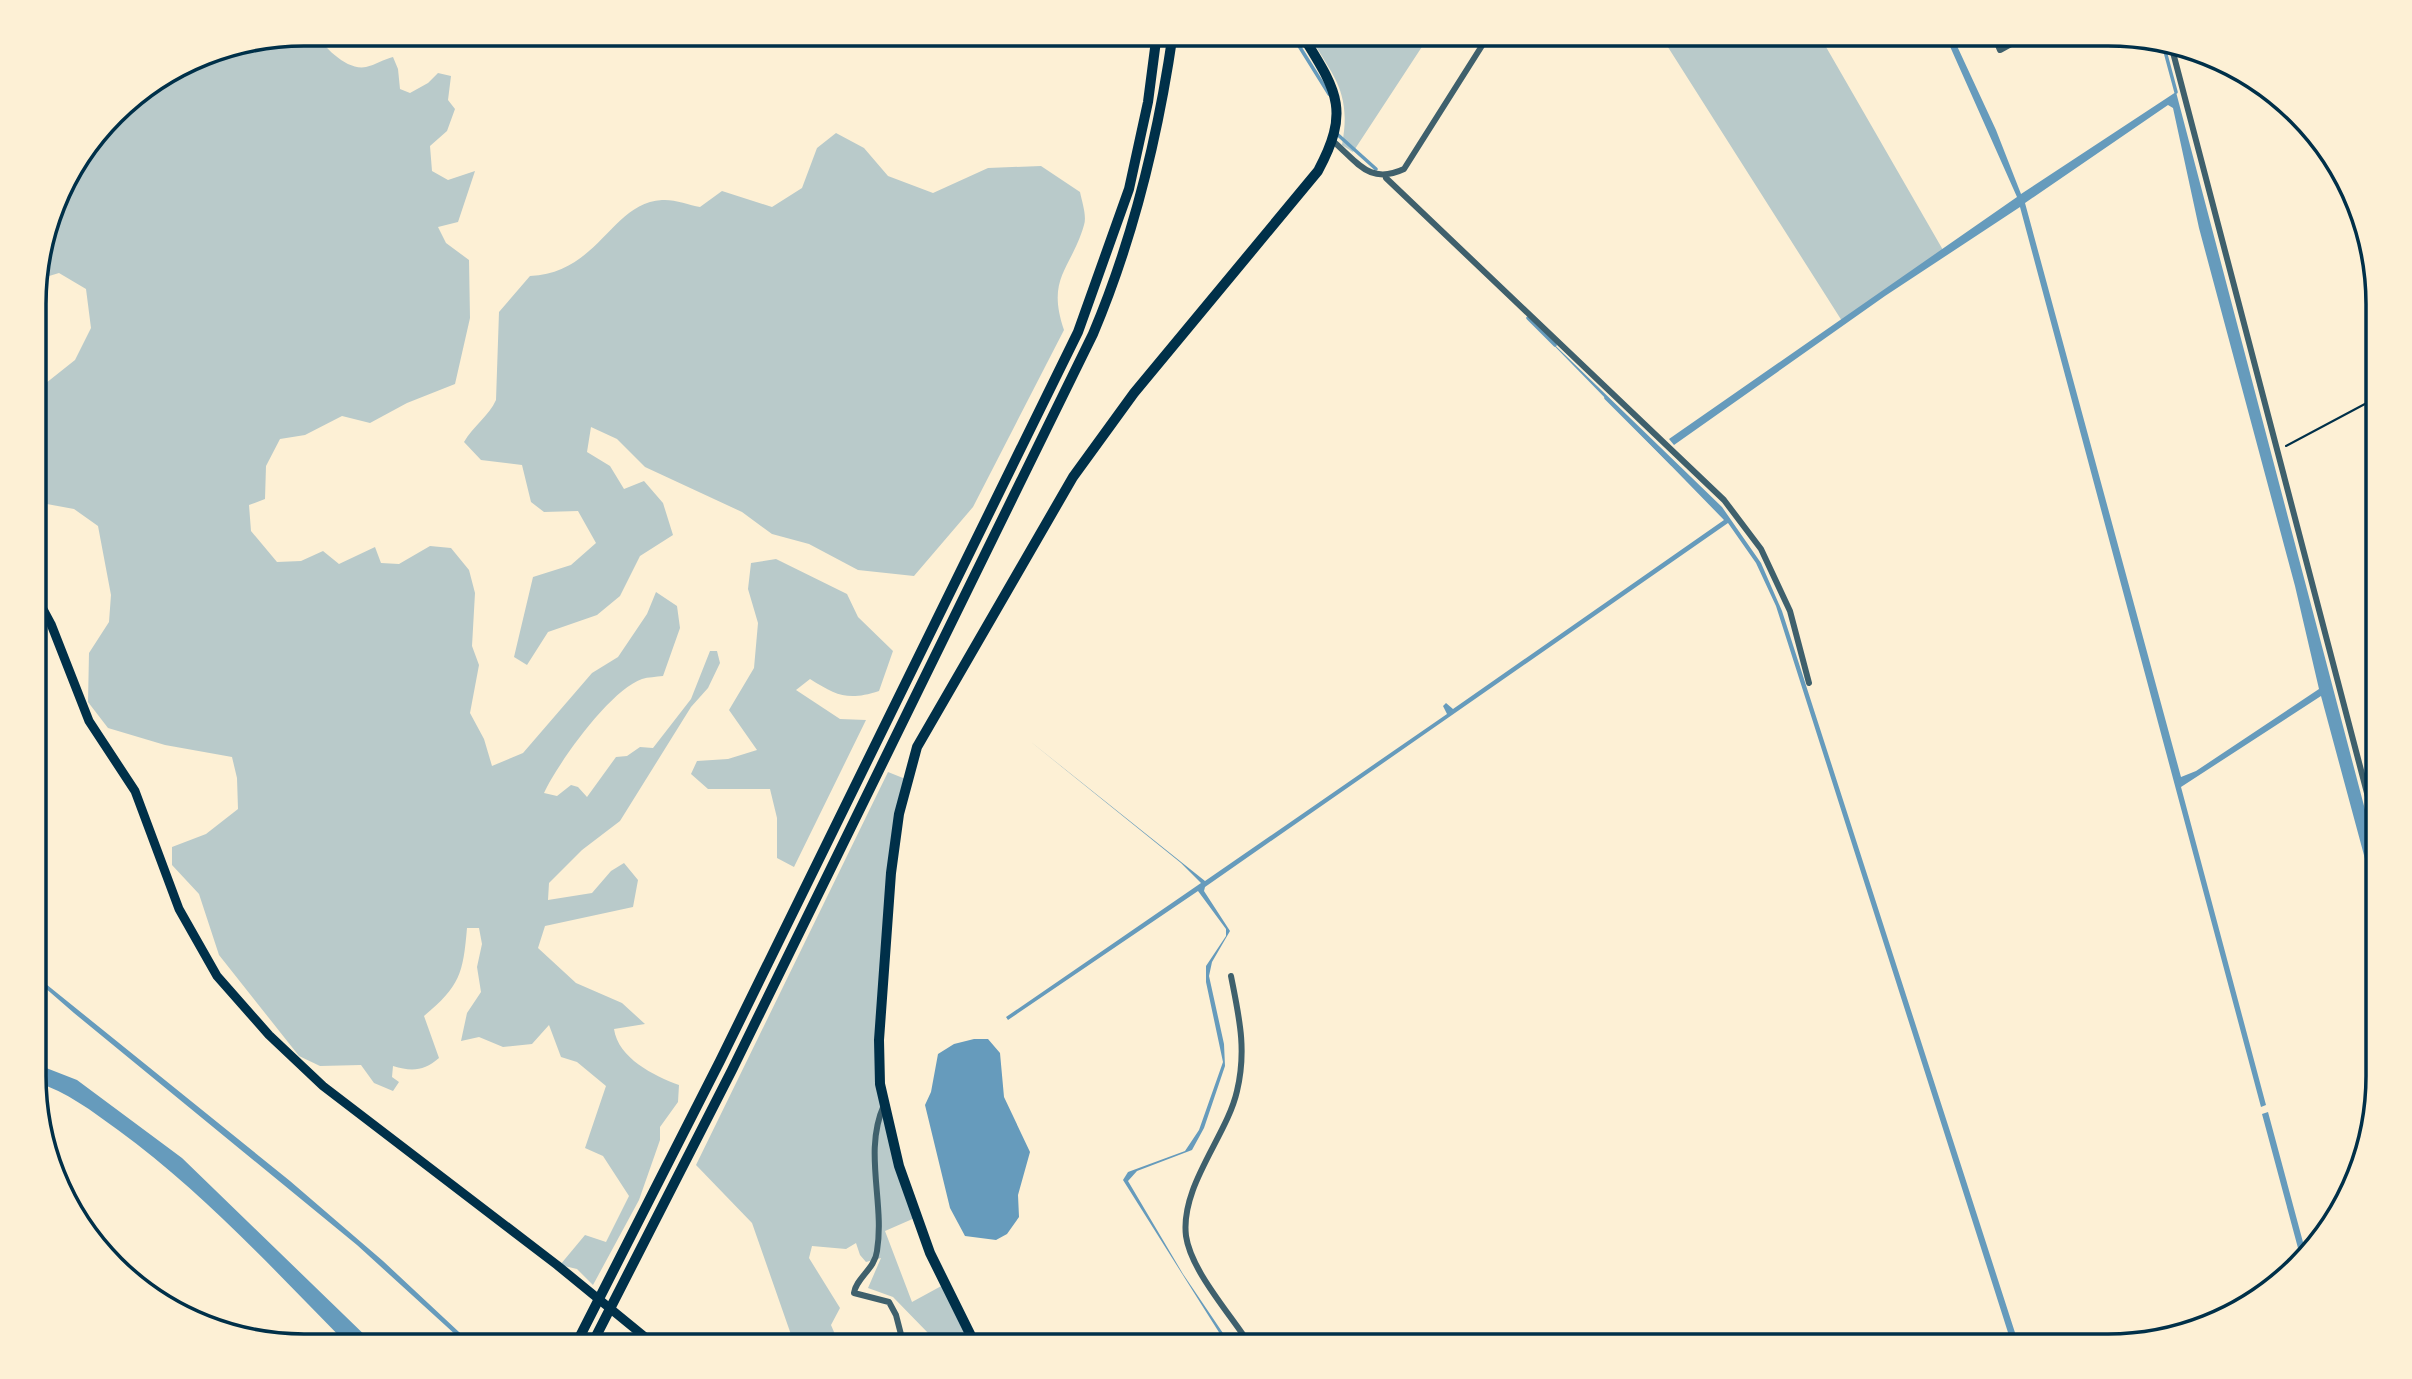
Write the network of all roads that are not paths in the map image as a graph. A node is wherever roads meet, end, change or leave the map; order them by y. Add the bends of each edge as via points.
1 (1155, 46) edge
2 (1171, 46) edge
3 (1308, 46) edge
4 (1482, 46) edge
5 (2173, 53) edge
6 (1334, 142) junction
7 (1386, 178) junction
8 (46, 615) edge
9 (1809, 683) dead end
10 (2366, 789) edge
11 (1231, 976) dead end
12 (884, 1105) junction
13 (581, 1334) edge
14 (597, 1334) edge
15 (641, 1334) edge
16 (900, 1334) edge
17 (970, 1334) edge
18 (1243, 1334) edge

1 - 13 highway via 1129,189 1078,332
2 - 14 highway via 1150,169 1093,334 732,1070
3 - 6 main road via 1336,95
4 - 7 street via 1404,169
5 - 10 street
6 - 7 street via 1371,174
6 - 12 main road via 1318,171 1134,393 1073,477 917,747 899,814 891,873 879,1040
7 - 9 street via 1724,500 1761,550 1790,611
8 - 15 main road via 89,721 135,791 179,909 217,976 323,1086
11 - 18 street via 1243,1033 1237,1093 1200,1170 1186,1235 1197,1266
12 - 16 street via 876,1124 874,1152 880,1210 877,1254 855,1284 854,1293 889,1302
12 - 17 main road via 899,1166 930,1254

